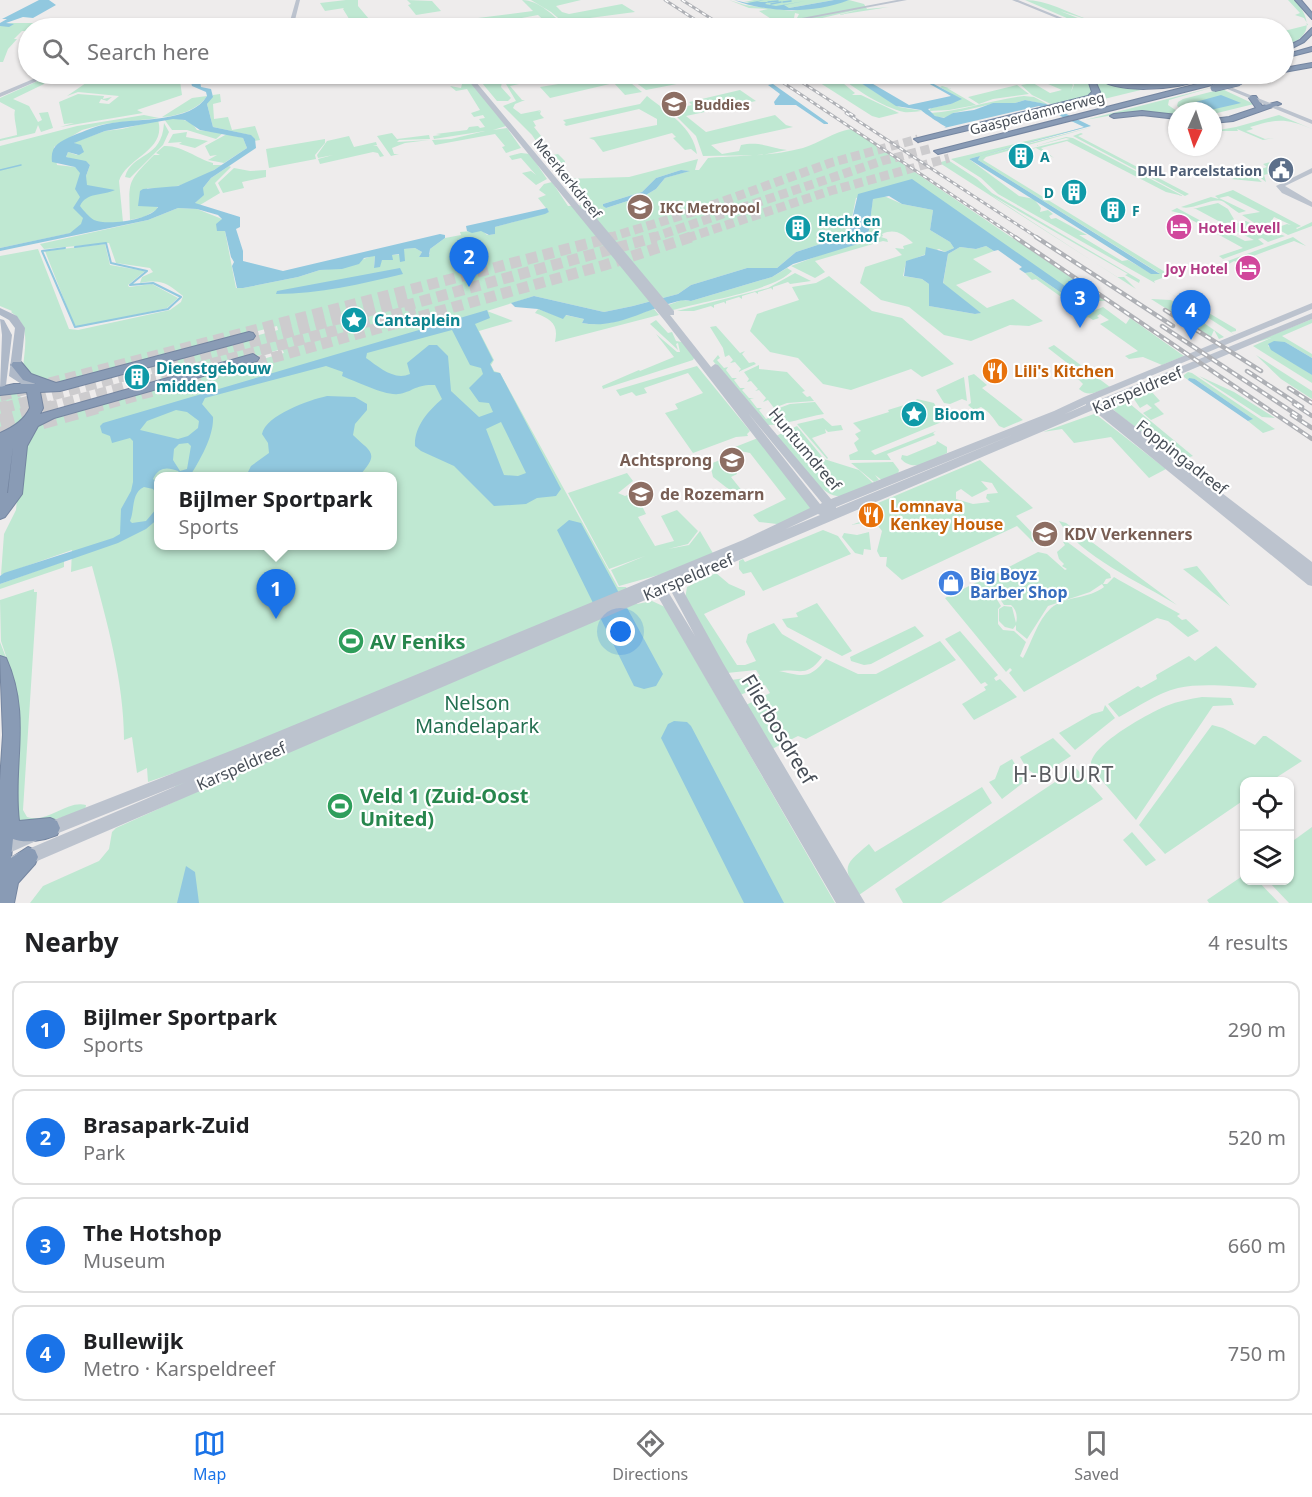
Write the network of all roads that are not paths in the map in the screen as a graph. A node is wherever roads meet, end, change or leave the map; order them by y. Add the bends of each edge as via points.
1 (905, 0) edge
2 (1014, 0) edge
3 (1020, 0) edge
4 (1298, 0) edge
5 (913, 1) edge
6 (297, 2) edge
7 (1312, 17) edge
8 (293, 18) edge
9 (807, 18) edge
10 (820, 18) edge
11 (1059, 18) edge
12 (1064, 18) edge
13 (1312, 30) edge
14 (1294, 47) edge
15 (1312, 48) edge
16 (1294, 55) edge
17 (1309, 61) edge
18 (1294, 62) edge
19 (1294, 67) edge
20 (30, 84) edge
21 (479, 84) edge
22 (1094, 84) edge
23 (1121, 84) edge
24 (1160, 84) edge
25 (1180, 84) edge
26 (1180, 84) edge
27 (1194, 84) edge
28 (1216, 84) edge
29 (1216, 84) edge
30 (0, 96) edge
31 (1176, 102) edge
32 (1268, 105) junction
33 (1222, 114) edge
34 (1065, 116) junction
35 (1168, 116) edge
36 (1222, 120) edge
37 (1312, 120) edge
38 (920, 139) tunnel mouth
39 (934, 148) tunnel mouth
40 (948, 157) tunnel mouth
41 (1312, 170) edge
42 (1312, 176) edge
43 (1284, 187) junction
44 (1312, 203) edge
45 (654, 297) joint
46 (1307, 308) edge
47 (0, 312) edge
48 (1312, 315) edge
49 (0, 322) edge
50 (249, 336) dead end
51 (254, 358) dead end
52 (17, 365) junction
53 (97, 376) junction
54 (1, 378) edge
55 (32, 389) junction
56 (0, 392) tunnel mouth
57 (1094, 404) junction
58 (50, 415) junction
59 (24, 427) junction
60 (0, 439) edge
61 (0, 497) edge
62 (827, 510) junction
63 (0, 513) edge
64 (1312, 569) edge
65 (1312, 581) edge
66 (664, 582) junction
67 (0, 664) edge
68 (379, 701) junction
69 (7, 785) junction
70 (175, 787) junction
71 (50, 828) junction
72 (0, 856) edge
73 (28, 857) junction
74 (844, 894) edge
75 (4, 903) edge
76 (857, 903) edge

1 - 9 main road
2 - 11 main road
3 - 12 main road
4 - 7 highway
5 - 10 main road
6 - 8 main road
13 - 14 highway
15 - 17 highway
16 - 17 highway
17 - 18 highway
17 - 19 highway
20 - 30 main road
21 - 45 main road, Meerkerkdreef
22 - 34 highway via 1094,95
23 - 24 highway
25 - 34 highway, Gaasperdammerweg
26 - 34 highway, Gaasperdammerweg
27 - 31 highway
28 - 32 main road
29 - 32 main road
32 - 33 highway
32 - 36 highway
32 - 37 main road
34 - 35 highway via 1089,122 1132,113
34 - 38 highway
34 - 39 highway, Gaasperdammerweg
34 - 40 highway
41 - 43 main road via 1281,184
42 - 43 main road
43 - 44 main road
45 - 62 main road, Huntumdreef
46 - 48 main road
46 - 57 main road, Karspeldreef
47 - 52 main road via 13,318 20,328
48 - 57 main road, Karspeldreef
49 - 54 main road via 7,335
50 - 53 highway
51 - 58 highway
52 - 53 highway via 27,377 45,383
52 - 55 main road via 14,376
53 - 55 highway via 55,388
55 - 56 highway via 15,387
55 - 59 highway via 36,409
57 - 62 main road, Karspeldreef
57 - 64 main road, Foppingadreef
57 - 65 main road, Foppingadreef
58 - 59 highway
58 - 63 highway via 21,441 15,494
59 - 60 highway
59 - 61 highway via 6,448
62 - 66 main road, Karspeldreef
66 - 68 main road, Karspeldreef
66 - 74 main road, Flierbosdreef
67 - 69 highway via 11,709
68 - 70 main road, Karspeldreef via 191,772
68 - 70 main road, Karspeldreef via 192,788
69 - 71 highway via 12,790 9,818 13,830
69 - 72 highway
70 - 71 main road, Karspeldreef
70 - 73 main road, Karspeldreef
71 - 72 main road, Karspeldreef
72 - 73 main road, Karspeldreef
73 - 75 highway via 9,877
74 - 76 main road, Flierbosdreef

